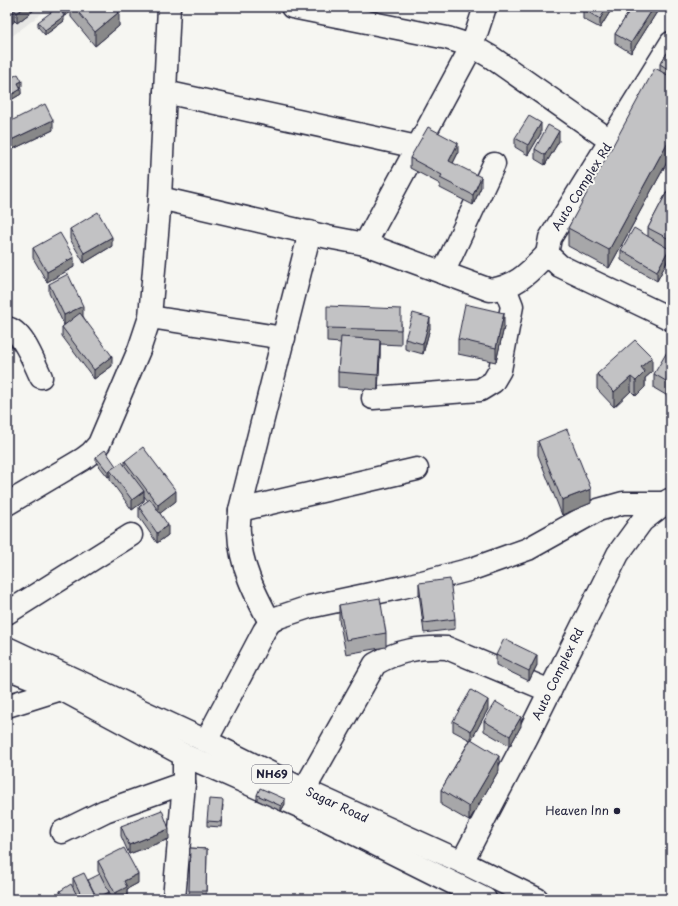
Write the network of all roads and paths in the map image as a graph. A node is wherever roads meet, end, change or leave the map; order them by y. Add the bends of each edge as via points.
1 (169, 7) edge
2 (292, 7) edge
3 (485, 7) edge
4 (671, 43) edge
5 (472, 46) junction
6 (165, 92) junction
7 (611, 141) junction
8 (418, 147) junction
9 (494, 164) dead end
10 (160, 198) junction
11 (310, 232) junction
12 (366, 244) junction
13 (547, 254) junction
14 (443, 273) junction
15 (505, 288) junction
16 (668, 312) edge
17 (150, 317) junction
18 (7, 328) edge
19 (284, 338) junction
20 (41, 376) dead end
21 (373, 398) dead end
22 (417, 469) dead end
23 (668, 500) edge
24 (7, 504) edge
25 (240, 510) junction
26 (131, 536) dead end
27 (7, 613) edge
28 (270, 622) junction
29 (7, 648) edge
30 (7, 668) edge
31 (61, 689) junction
32 (550, 691) junction
33 (7, 706) edge
34 (206, 741) junction
35 (184, 755) junction
36 (184, 783) junction
37 (304, 790) junction
38 (62, 832) dead end
39 (462, 862) junction
40 (174, 899) edge
41 (485, 899) edge
42 (537, 899) edge

1 - 6 main road
2 - 5 main road via 447,38
3 - 5 main road
4 - 7 main road, Auto Complex Rd
5 - 7 main road
5 - 8 main road
6 - 8 main road
6 - 10 main road
7 - 13 main road, Auto Complex Rd via 550,238
8 - 12 main road
9 - 14 main road
10 - 11 main road
10 - 17 main road
11 - 12 main road
11 - 19 main road
12 - 14 main road
13 - 15 main road via 525,276
13 - 16 main road via 560,266
14 - 15 main road via 490,290
15 - 21 main road via 512,306 500,370 493,382 480,390
17 - 19 main road
17 - 24 main road via 139,350 99,444 91,453
18 - 20 main road via 20,336
19 - 25 main road
22 - 25 main road
23 - 28 main road via 622,503 598,510 528,549 472,570 309,606
23 - 32 main road, Auto Complex Rd via 642,521 618,554
25 - 28 main road via 242,555 251,586
26 - 27 main road
28 - 34 main road
29 - 34 main road, Sagar Road / NH69
30 - 31 main road, Sagar Road / NH69
31 - 33 main road
31 - 35 main road, Sagar Road / NH69
32 - 37 main road via 447,648 430,647 390,655 375,664
32 - 39 main road, Auto Complex Rd
34 - 37 main road, Sagar Road / NH69
35 - 36 main road
35 - 41 main road, Sagar Road / NH69 via 299,806
36 - 38 main road via 105,811
36 - 40 main road
37 - 39 main road, Sagar Road / NH69
39 - 42 main road, Sagar Road / NH69

